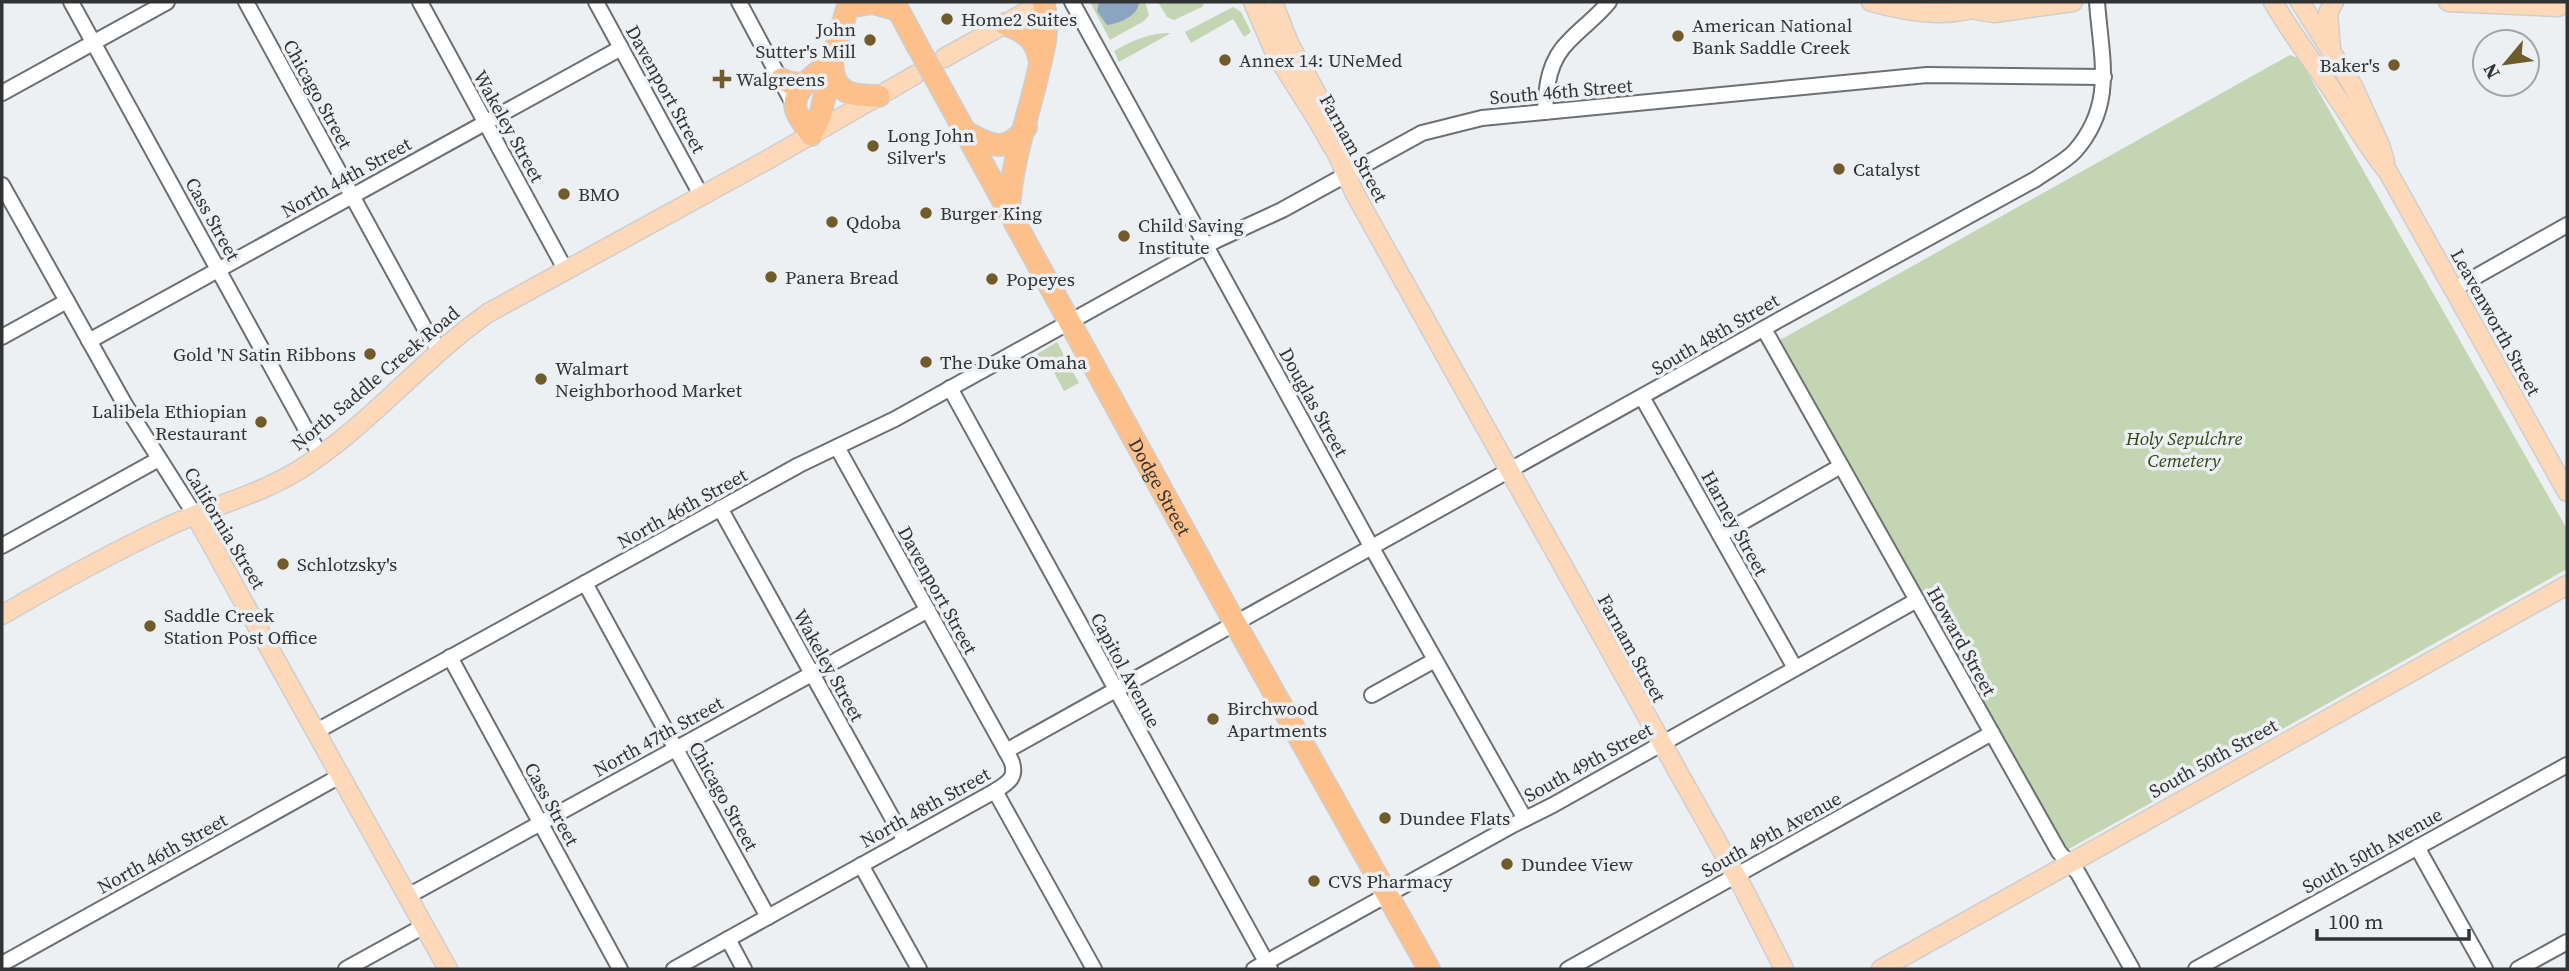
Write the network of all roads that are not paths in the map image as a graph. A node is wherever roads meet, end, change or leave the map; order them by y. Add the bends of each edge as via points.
1 (71, 2) edge
2 (167, 2) edge
3 (246, 2) edge
4 (420, 2) edge
5 (596, 2) edge
6 (739, 2) edge
7 (1043, 2) edge
8 (1072, 2) edge
9 (1253, 2) edge
10 (1273, 2) edge
11 (1608, 2) edge
12 (1871, 2) edge
13 (2073, 2) edge
14 (2097, 2) edge
15 (2273, 2) edge
16 (2300, 2) edge
17 (2334, 2) edge
18 (2448, 2) edge
19 (2567, 2) edge
20 (848, 4) edge
21 (896, 6) edge
22 (1983, 6) edge
23 (1005, 24) junction
24 (94, 42) junction
25 (621, 48) junction
26 (2332, 52) junction
27 (944, 58) dead end
28 (832, 61) junction
29 (1040, 66) junction
30 (915, 75) dead end
31 (2104, 77) junction
32 (781, 79) junction
33 (805, 84) junction
34 (2, 93) edge
35 (879, 96) junction
36 (796, 109) junction
37 (1545, 112) junction
38 (485, 123) junction
39 (1026, 127) junction
40 (965, 132) junction
41 (811, 135) junction
42 (1351, 172) junction
43 (2388, 172) junction
44 (2, 185) edge
45 (701, 195) junction
46 (352, 196) junction
47 (1009, 212) junction
48 (2567, 225) edge
49 (1206, 246) junction
50 (565, 269) junction
51 (218, 270) junction
52 (2454, 289) junction
53 (67, 301) junction
54 (1069, 322) junction
55 (1764, 329) junction
56 (2, 337) edge
57 (89, 341) junction
58 (439, 350) junction
59 (950, 388) junction
60 (1642, 397) junction
61 (837, 447) junction
62 (320, 455) junction
63 (159, 459) junction
64 (1841, 466) junction
65 (1509, 471) junction
66 (2567, 492) edge
67 (720, 508) junction
68 (195, 515) junction
69 (1720, 535) junction
70 (2, 545) edge
71 (1372, 548) junction
72 (585, 583) junction
73 (2567, 585) edge
74 (1917, 600) junction
75 (928, 610) junction
76 (2, 615) edge
77 (1235, 623) junction
78 (450, 657) junction
79 (1435, 660) junction
80 (1795, 668) junction
81 (812, 674) junction
82 (1115, 690) junction
83 (1372, 695) dead end
84 (315, 732) junction
85 (1992, 733) junction
86 (1662, 743) junction
87 (676, 749) junction
88 (1006, 751) junction
89 (2567, 765) edge
90 (340, 776) junction
91 (995, 791) junction
92 (1525, 819) junction
93 (540, 824) junction
94 (905, 841) junction
95 (2417, 847) junction
96 (2069, 864) junction
97 (861, 865) junction
98 (1736, 876) junction
99 (408, 896) junction
100 (1387, 896) junction
101 (768, 916) junction
102 (424, 926) junction
103 (727, 939) junction
104 (2567, 942) edge
105 (2, 964) edge
106 (1263, 967) edge
107 (346, 969) edge
108 (448, 969) edge
109 (620, 969) edge
110 (674, 969) edge
111 (744, 969) edge
112 (919, 969) edge
113 (1094, 969) edge
114 (1429, 969) edge
115 (1568, 969) edge
116 (1784, 969) edge
117 (1881, 969) edge
118 (2132, 969) edge
119 (2196, 969) edge
120 (2485, 969) edge
121 (2518, 969) edge

1 - 24 street, Cass Street
2 - 24 street
3 - 46 street, Chicago Street
4 - 38 street, Wakeley Street
5 - 25 street, Davenport Street
6 - 32 street
7 - 23 main road
7 - 29 highway via 1047,19
8 - 49 street, Douglas Street
9 - 42 main road, Farnam Street via 1275,53
10 - 42 main road, Farnam Street via 1301,67 1349,151
11 - 37 street via 1556,58 1548,76
12 - 22 main road via 1914,12 1958,12
13 - 22 main road via 1994,13
14 - 31 street, South 48th Street
15 - 43 main road, Leavenworth Street via 2368,149
16 - 26 main road, Leavenworth Street
17 - 26 main road via 2328,13
18 - 19 main road via 2558,6
20 - 21 highway
20 - 28 highway
21 - 40 highway, Dodge Street, bridge
23 - 27 main road
23 - 29 highway via 1030,36
24 - 34 street
24 - 51 street, Cass Street
25 - 38 street, North 44th Street
25 - 45 street, Davenport Street
26 - 43 main road, Leavenworth Street via 2353,86
28 - 33 highway
28 - 35 highway via 833,77 847,92
28 - 41 highway via 820,117
29 - 39 highway
30 - 35 main road, North Saddle Creek Road
31 - 37 street, South 46th Street via 1927,75
31 - 55 street, South 48th Street via 2095,123 2074,152 2036,179
32 - 33 highway
32 - 36 street
33 - 36 highway via 797,95
35 - 41 main road, North Saddle Creek Road
36 - 41 highway
37 - 42 street, South 46th Street via 1482,118 1422,133
38 - 46 street, North 44th Street
38 - 50 street, Wakeley Street
39 - 40 highway via 1013,141 997,146
39 - 47 highway via 1011,181
40 - 47 highway, Dodge Street
41 - 45 main road, North Saddle Creek Road
42 - 49 street, South 46th Street
42 - 65 main road, Farnam Street via 1355,194
43 - 52 main road, Leavenworth Street
44 - 53 street, California Street
45 - 50 main road, North Saddle Creek Road
46 - 51 street, North 44th Street
46 - 58 street, Chicago Street
47 - 54 highway, Dodge Street
48 - 52 street
49 - 54 street, South 46th Street
49 - 71 street, Douglas Street
50 - 58 main road, North Saddle Creek Road via 488,313
51 - 57 street, North 44th Street
51 - 62 street, Cass Street
52 - 66 main road, Leavenworth Street
53 - 56 street
53 - 57 street, California Street
54 - 59 street, North 46th Street
54 - 77 highway, Dodge Street
55 - 60 street, South 48th Street
55 - 64 street, Howard Street
57 - 63 street, California Street
58 - 62 main road, North Saddle Creek Road
59 - 61 street, North 46th Street
59 - 82 street, Capitol Avenue
60 - 65 street, South 48th Street
60 - 69 street, Harney Street
61 - 67 street, North 46th Street
61 - 75 street, Davenport Street
62 - 68 main road, North Saddle Creek Road via 272,485
63 - 68 street, California Street
63 - 70 street
64 - 69 street
64 - 74 street, Howard Street
65 - 71 street, South 48th Street
65 - 86 main road, Farnam Street
67 - 72 street, North 46th Street
67 - 81 street, Wakeley Street
68 - 76 main road, North Saddle Creek Road via 135,542
68 - 84 main road, California Street
69 - 80 street, Harney Street
71 - 77 street, South 48th Street
71 - 79 street, Douglas Street
72 - 78 street, North 46th Street
72 - 87 street, Chicago Street
73 - 96 main road, South 50th Street
74 - 80 street, South 49th Street
74 - 85 street, Howard Street
75 - 81 street, North 47th Street
75 - 88 street, Davenport Street
77 - 82 street, North 48th Street
77 - 100 highway, Dodge Street
78 - 84 street, North 46th Street
78 - 93 street, Cass Street
79 - 83 street
79 - 92 street, Douglas Street
80 - 86 street, South 49th Street
81 - 87 street, North 47th Street
81 - 94 street, Wakeley Street
82 - 88 street, North 48th Street
82 - 106 street, Capitol Avenue
84 - 90 main road, California Street
85 - 96 street, Howard Street
85 - 98 street, South 49th Avenue
86 - 92 street, South 49th Street
86 - 98 main road, Farnam Street
87 - 93 street, North 47th Street
87 - 101 street, Chicago Street
88 - 91 street, North 48th Street via 1014,774
89 - 95 street, South 50th Avenue
90 - 99 main road, California Street
90 - 105 street, North 46th Street
91 - 94 street, North 48th Street
91 - 113 street
92 - 100 street, South 49th Street
93 - 99 street, North 47th Street
93 - 109 street, Cass Street
94 - 97 street, North 48th Street
95 - 119 street, South 50th Avenue
95 - 120 street
96 - 117 main road, South 50th Street
96 - 118 street, Howard Street
97 - 101 street, North 48th Street
97 - 112 street
98 - 115 street, South 49th Avenue
98 - 116 main road, Farnam Street
99 - 102 main road, California Street
100 - 106 street, South 49th Street
100 - 114 highway, Dodge Street
101 - 103 street, North 48th Street
102 - 107 street
102 - 108 main road, California Street
103 - 110 street, North 48th Street
103 - 111 street
104 - 121 street

